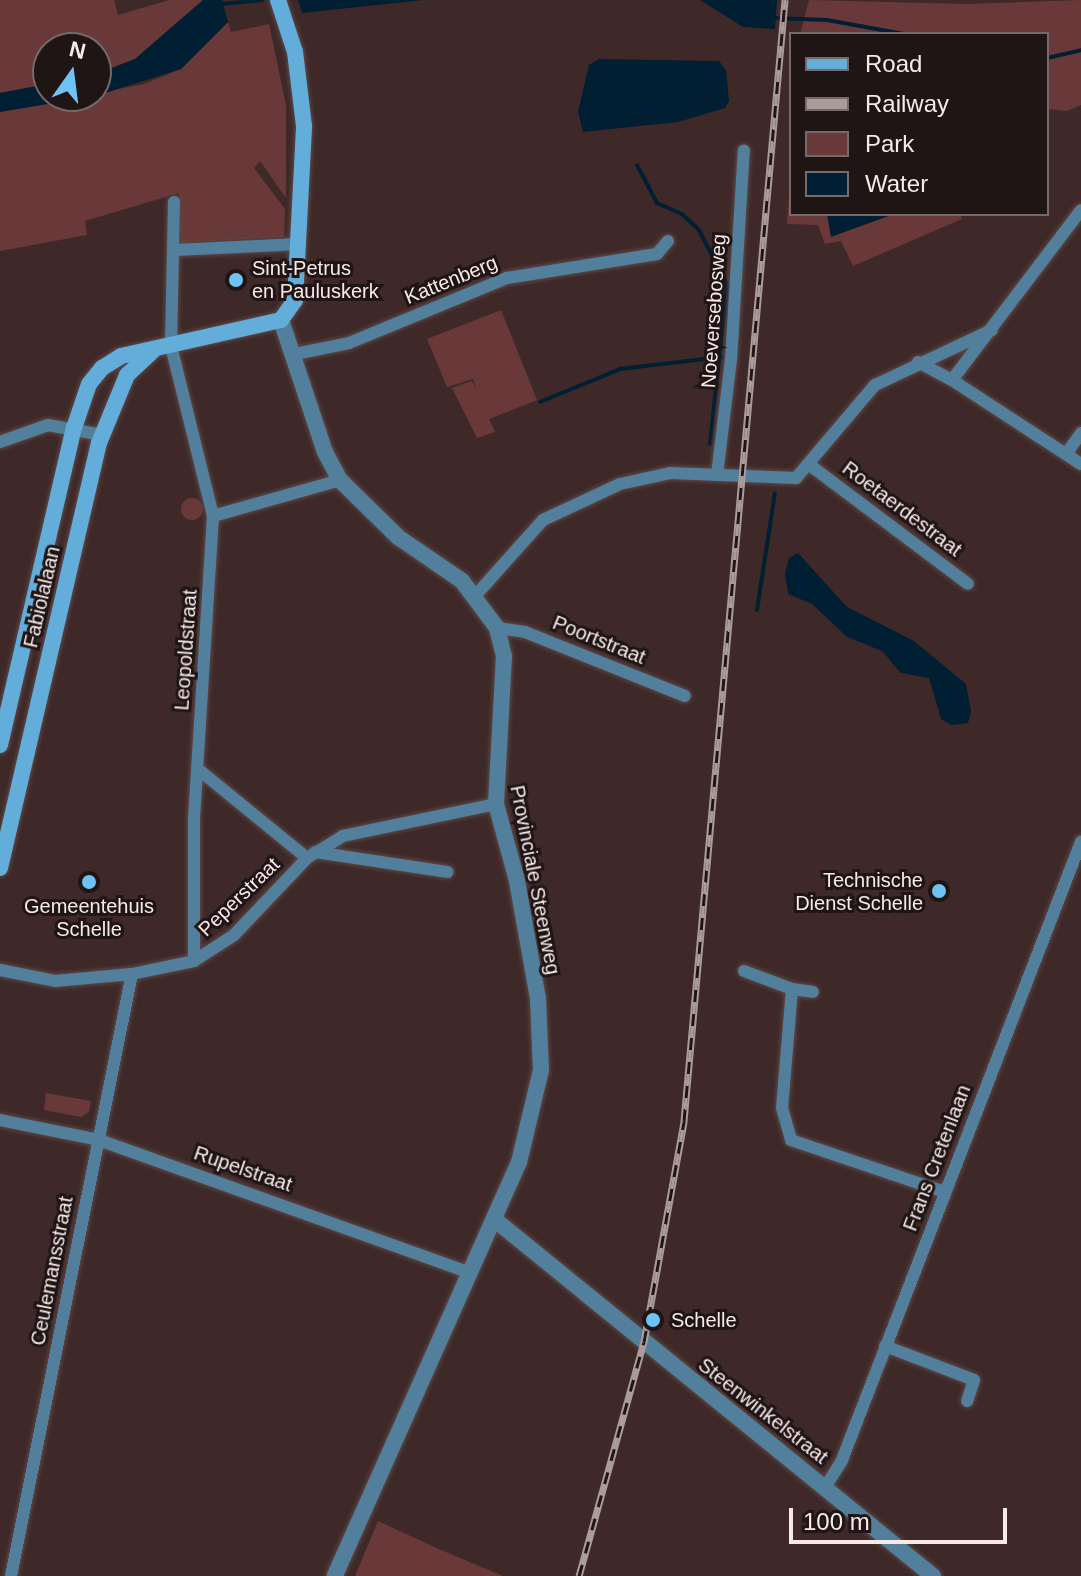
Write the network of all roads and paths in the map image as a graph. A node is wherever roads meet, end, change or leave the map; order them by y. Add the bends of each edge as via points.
1 (278, 1) edge
2 (744, 150) dead end
3 (174, 202) dead end
4 (1081, 210) edge
5 (668, 241) dead end
6 (300, 244) junction
7 (175, 250) junction
8 (281, 320) junction
9 (992, 330) junction
10 (163, 348) junction
11 (295, 354) junction
12 (918, 362) junction
13 (952, 380) junction
14 (74, 428) junction
15 (1081, 433) edge
16 (102, 435) junction
17 (0, 442) edge
18 (1066, 454) junction
19 (1081, 464) edge
20 (811, 466) junction
21 (717, 475) junction
22 (340, 480) junction
23 (213, 516) junction
24 (968, 584) dead end
25 (475, 596) junction
26 (497, 628) junction
27 (685, 696) dead end
28 (0, 745) edge
29 (199, 770) junction
30 (496, 804) junction
31 (1081, 842) edge
32 (311, 855) junction
33 (1077, 862) edge
34 (0, 868) edge
35 (447, 872) dead end
36 (194, 961) junction
37 (0, 970) edge
38 (744, 971) dead end
39 (132, 974) junction
40 (792, 989) junction
41 (813, 992) dead end
42 (0, 1120) edge
43 (99, 1140) junction
44 (945, 1192) junction
45 (494, 1219) junction
46 (468, 1272) junction
47 (885, 1346) junction
48 (967, 1401) dead end
49 (826, 1486) junction
50 (923, 1573) edge
51 (11, 1576) edge
52 (335, 1576) edge

1 - 6 main road via 300,77
2 - 21 street, Noeversebosweg via 731,360
3 - 7 street, Leopoldstraat
4 - 9 street
5 - 11 street, Kattenberg via 657,254 507,278 349,343
6 - 7 street
6 - 8 main road via 295,300
7 - 10 street, Leopoldstraat
8 - 10 main road, Fabiolalaan
8 - 11 street, Provinciale Steenweg
9 - 12 street
9 - 13 street
10 - 14 main road, Fabiolalaan via 121,356 102,368 89,384
10 - 16 main road, Fabiolalaan via 127,375
10 - 23 street, Leopoldstraat
11 - 22 street, Provinciale Steenweg via 317,432
12 - 13 street
12 - 20 street via 875,385
13 - 18 street
14 - 16 street
14 - 17 street via 48,425
14 - 28 main road, Fabiolalaan
15 - 18 street
16 - 34 main road, Fabiolalaan
18 - 19 street
20 - 21 street via 796,478
20 - 24 street, Roetaerdestraat
21 - 25 street via 639,478 543,520
22 - 23 street
22 - 25 street, Provinciale Steenweg via 364,509
23 - 29 street, Leopoldstraat
25 - 26 street, Provinciale Steenweg
26 - 27 street, Poortstraat via 525,632
26 - 30 street, Provinciale Steenweg via 504,656
29 - 32 street
29 - 36 street, Leopoldstraat via 192,882
30 - 32 street, Peperstraat via 387,823 343,836
30 - 45 street, Provinciale Steenweg via 517,881 538,999 541,1070 519,1162
31 - 33 street, Frans Cretenlaan
32 - 35 street
32 - 36 street, Peperstraat via 234,935
33 - 44 street, Frans Cretenlaan
36 - 39 street, Peperstraat
37 - 39 street, Peperstraat via 55,981
38 - 40 street
39 - 43 street, Ceulemansstraat
40 - 41 street
40 - 44 street via 782,1108 791,1140 854,1157
42 - 43 street, Rupelstraat
43 - 46 street, Rupelstraat
43 - 51 street, Ceulemansstraat
44 - 47 street, Frans Cretenlaan
45 - 46 street, Provinciale Steenweg
45 - 49 street, Steenwinkelstraat
46 - 52 street, Provinciale Steenweg
47 - 48 street via 974,1380
47 - 49 street, Frans Cretenlaan via 842,1460
49 - 50 street, Steenwinkelstraat

